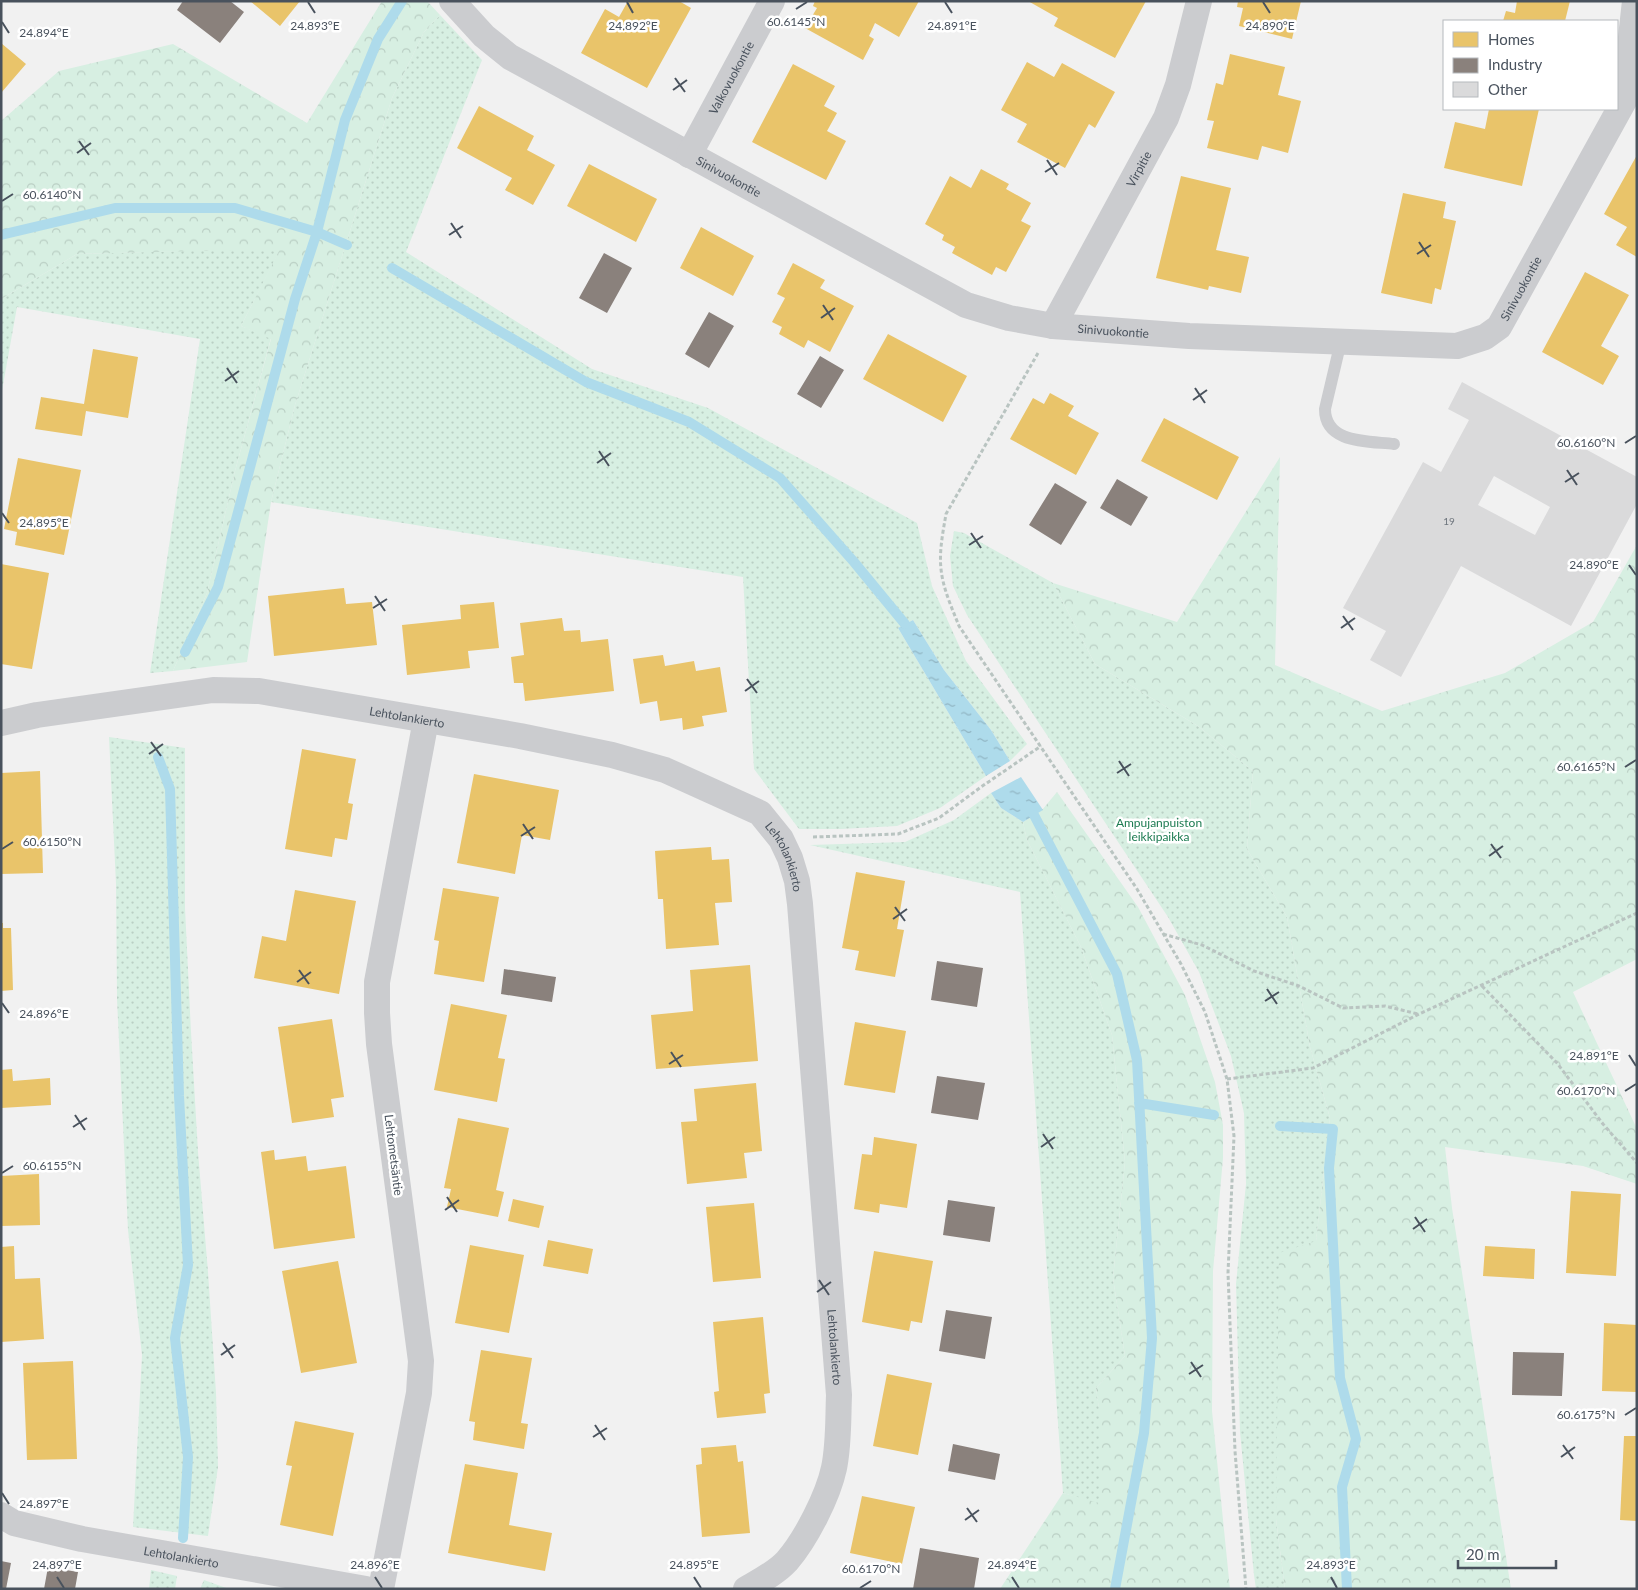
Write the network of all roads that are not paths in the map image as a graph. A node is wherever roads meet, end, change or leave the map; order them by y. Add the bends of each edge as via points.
1 (452, 1) edge
2 (772, 1) edge
3 (1199, 1) edge
4 (1635, 1) edge
5 (689, 155) junction
6 (1053, 326) junction
7 (1341, 341) junction
8 (1394, 444) dead end
9 (426, 720) junction
10 (1, 723) edge
11 (1, 1515) edge
12 (366, 1589) edge
13 (381, 1589) edge
14 (746, 1589) edge

1 - 5 street, Sinivuokontie via 484,36 510,57
2 - 5 street, Valkovuokontie
3 - 6 street, Virpitie via 1166,118
4 - 7 street, Sinivuokontie via 1624,101 1499,327 1485,337 1457,346
5 - 6 street, Sinivuokontie via 966,305 1009,318
6 - 7 street, Sinivuokontie via 1189,336
7 - 8 lane via 1325,409 1328,423 1348,440
9 - 10 street, Lehtolankierto via 259,691 214,690
9 - 13 street, Lehtometsäntie via 377,982 380,1044 421,1361 419,1393
9 - 14 street, Lehtolankierto via 566,745 665,770 760,813 782,839 790,858 800,904 839,1395 837,1444 827,1492 807,1531 787,1561 764,1580
11 - 12 street, Lehtolankierto via 14,1523 82,1539

